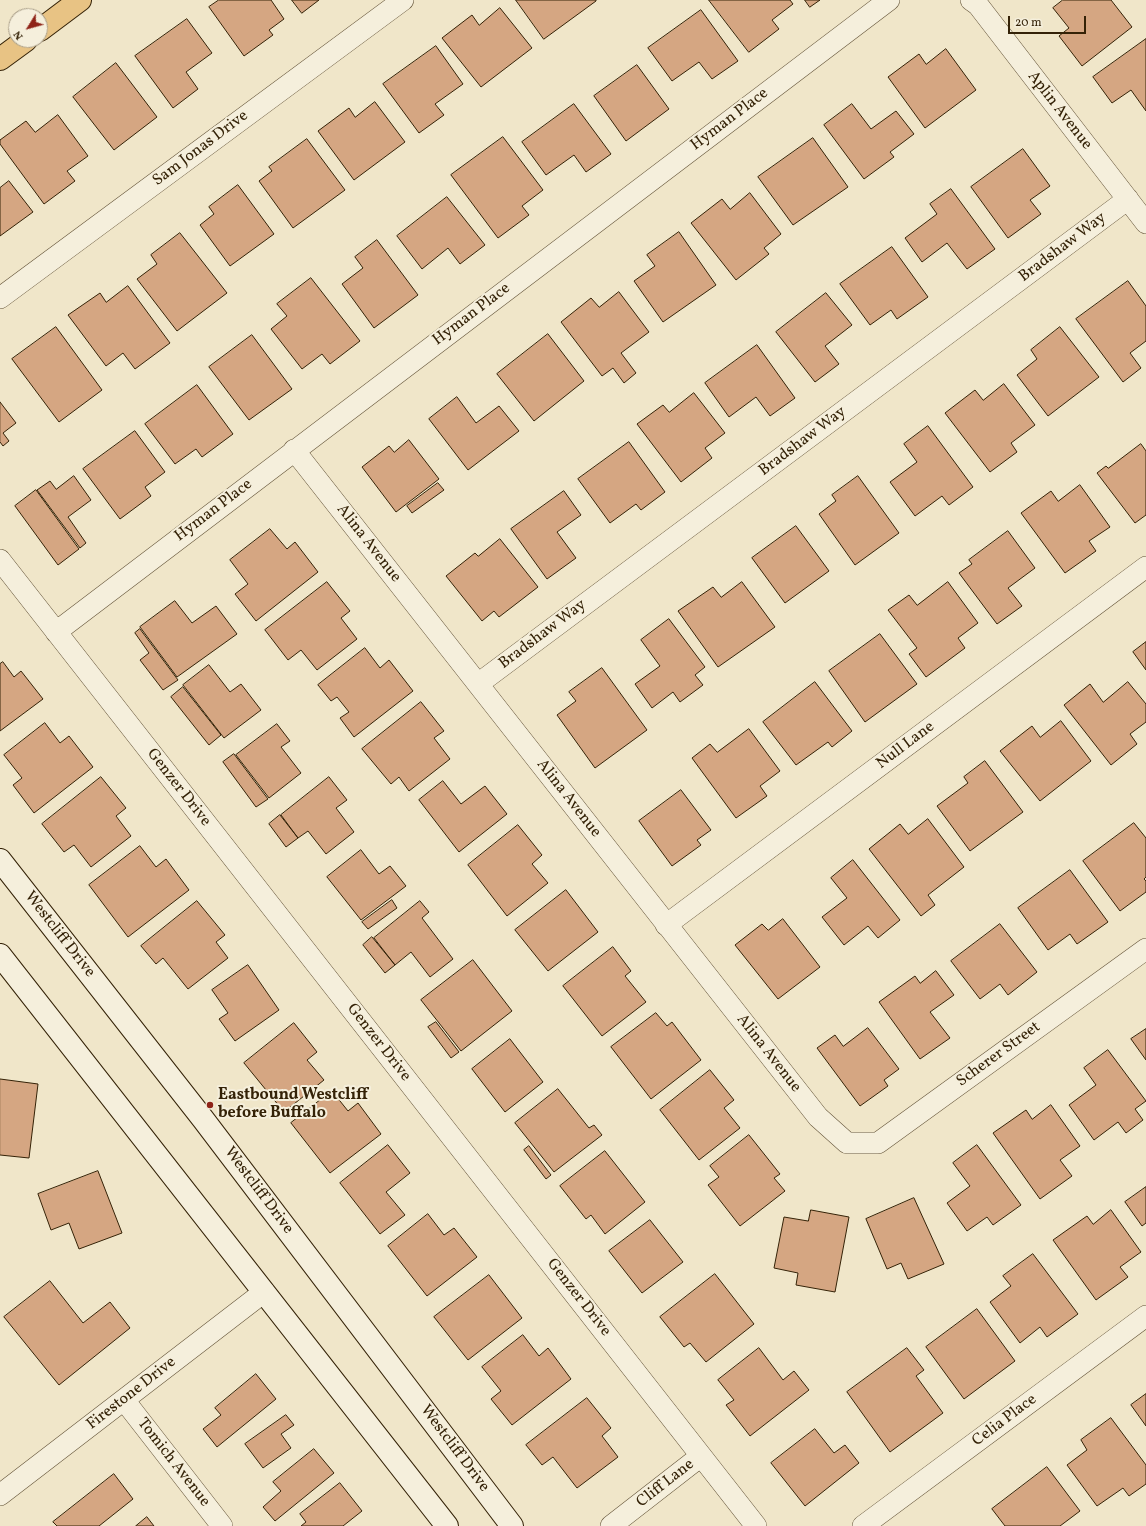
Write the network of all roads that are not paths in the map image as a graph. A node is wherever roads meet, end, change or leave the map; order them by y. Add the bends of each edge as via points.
1 (80, 0) edge
2 (403, 0) edge
3 (889, 0) edge
4 (971, 0) edge
5 (48, 24) edge
6 (15, 48) edge
7 (0, 59) edge
8 (1128, 199) junction
9 (1146, 223) edge
10 (0, 298) edge
11 (294, 450) junction
12 (0, 560) edge
13 (1146, 567) edge
14 (56, 632) junction
15 (478, 684) junction
16 (0, 860) edge
17 (666, 925) junction
18 (1146, 949) edge
19 (0, 955) edge
20 (847, 1143) joint
21 (264, 1292) junction
22 (1146, 1316) edge
23 (124, 1400) junction
24 (701, 1456) junction
25 (0, 1495) edge
26 (222, 1526) edge
27 (447, 1526) edge
28 (512, 1526) edge
29 (611, 1526) edge
30 (756, 1526) edge
31 (863, 1526) edge

1 - 5 main road
2 - 10 street, Sam Jonas Drive
3 - 11 street, Hyman Place
4 - 8 street, Aplin Avenue
6 - 7 main road
8 - 9 street, Aplin Avenue
8 - 15 street, Bradshaw Way
11 - 14 street, Hyman Place
11 - 15 street, Alina Avenue
12 - 14 street, Genzer Drive
13 - 17 street, Null Lane
14 - 24 street, Genzer Drive
15 - 17 street, Alina Avenue
16 - 28 main road, Westcliff Drive via 208,1125
17 - 20 street, Alina Avenue via 818,1117
18 - 20 street, Scherer Street via 878,1143
19 - 21 main road
21 - 23 street, Firestone Drive
21 - 27 main road
22 - 31 street, Celia Place
23 - 25 street, Firestone Drive
23 - 26 street, Tomich Avenue
24 - 29 street, Cliff Lane
24 - 30 street, Genzer Drive

